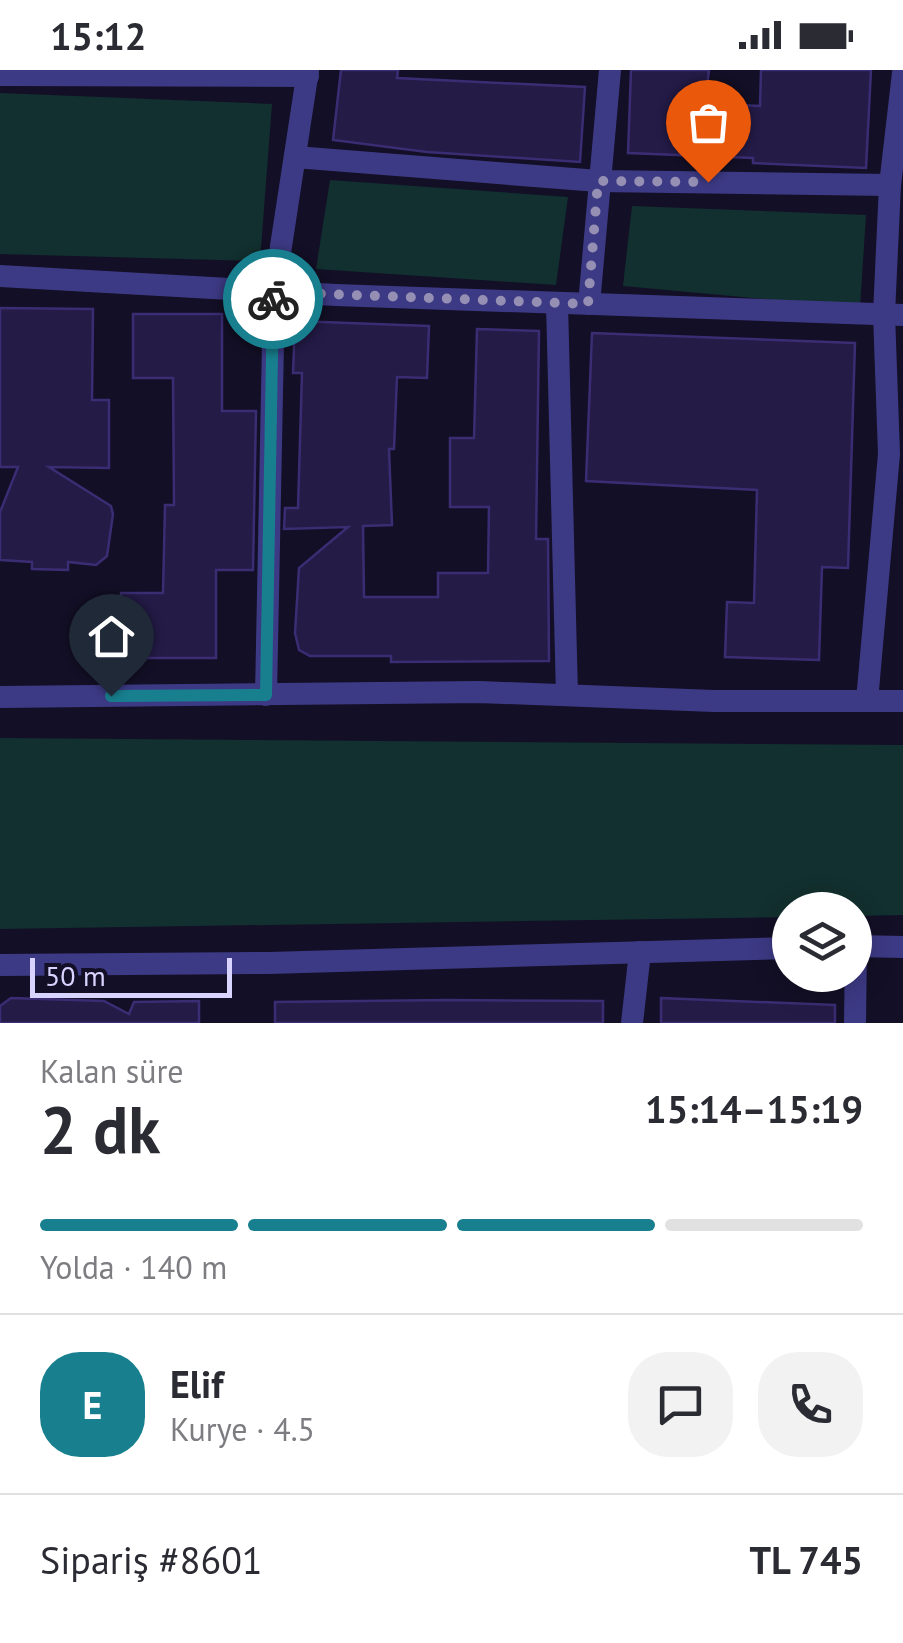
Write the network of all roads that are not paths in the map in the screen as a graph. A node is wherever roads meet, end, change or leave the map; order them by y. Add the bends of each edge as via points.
1 (610, 70) edge
2 (308, 73) edge
3 (903, 73) edge
4 (0, 75) edge
5 (296, 157) junction
6 (598, 181) junction
7 (890, 185) junction
8 (0, 276) edge
9 (274, 292) junction
10 (557, 304) junction
11 (588, 304) junction
12 (894, 315) edge
13 (567, 694) junction
14 (266, 695) junction
15 (0, 696) edge
16 (866, 701) junction
17 (903, 701) edge
18 (872, 946) edge
19 (903, 947) edge
20 (772, 948) edge
21 (640, 952) junction
22 (0, 965) edge
23 (855, 992) edge
24 (632, 1023) edge
25 (854, 1023) edge

1 - 6 street
2 - 4 street
2 - 5 street
3 - 7 street
5 - 6 street
5 - 9 street
6 - 7 street
6 - 11 street
7 - 12 street
8 - 9 street
9 - 10 street
9 - 14 street
10 - 11 street
10 - 13 street
11 - 12 street
12 - 16 street via 889,454
13 - 14 street
13 - 16 street
14 - 15 street
16 - 17 street
18 - 19 street
20 - 21 street
21 - 22 street
21 - 24 street
23 - 25 street

